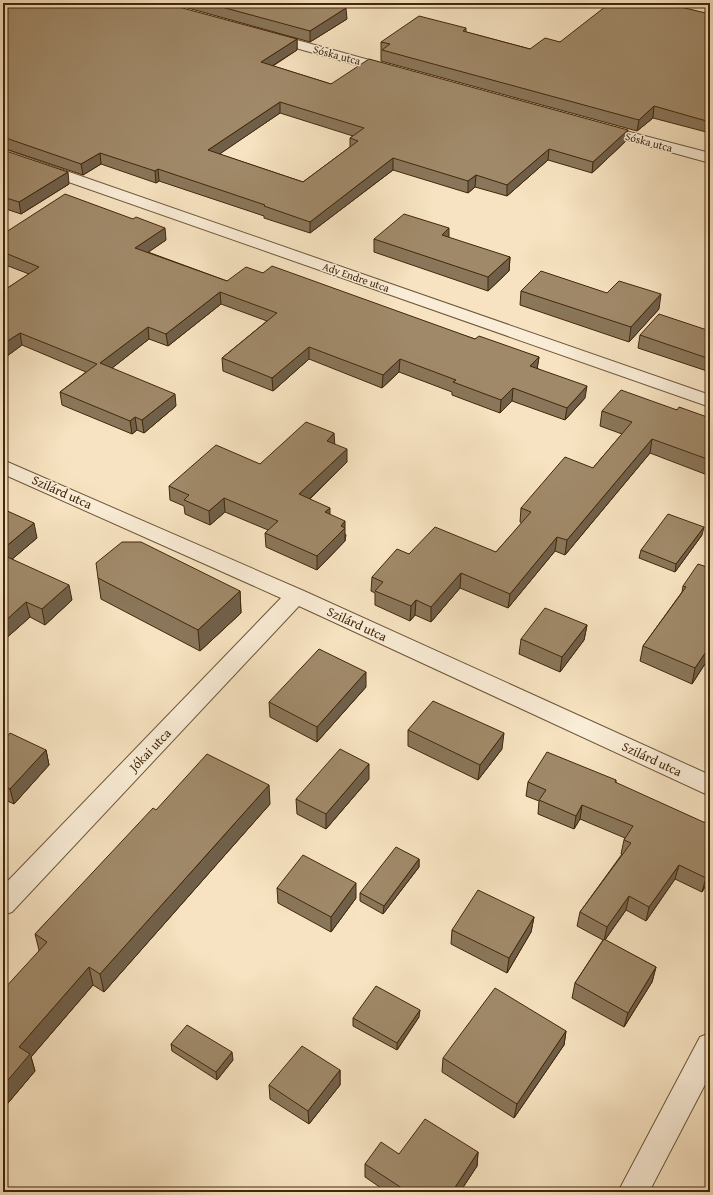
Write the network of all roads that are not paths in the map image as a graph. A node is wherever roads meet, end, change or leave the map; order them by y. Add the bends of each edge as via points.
1 (257, 33) edge
2 (403, 73) edge
3 (587, 124) edge
4 (3, 154) edge
5 (710, 158) edge
6 (710, 401) edge
7 (3, 466) edge
8 (296, 596) junction
9 (710, 786) edge
10 (3, 904) edge
11 (710, 1046) edge
12 (633, 1192) edge

1 - 2 street, Sóska utca
3 - 5 street, Sóska utca
4 - 6 street, Ady Endre utca
7 - 8 street, Szilárd utca
8 - 9 street, Szilárd utca
8 - 10 street, Jókai utca
11 - 12 street

